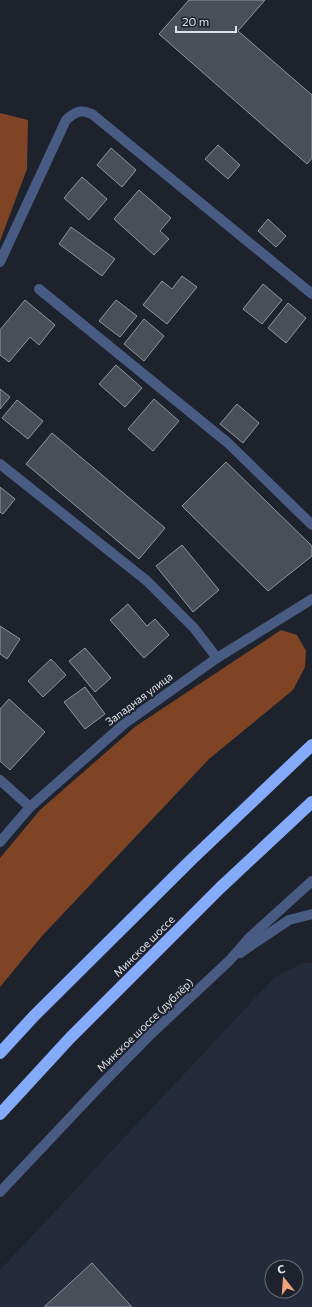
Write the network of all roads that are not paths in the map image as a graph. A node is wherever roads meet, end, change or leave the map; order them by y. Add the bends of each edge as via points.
1 (0, 262) edge
2 (39, 289) dead end
3 (312, 294) edge
4 (0, 464) edge
5 (312, 525) edge
6 (312, 600) edge
7 (217, 658) junction
8 (312, 745) edge
9 (0, 780) edge
10 (312, 802) edge
11 (30, 807) junction
12 (0, 842) edge
13 (312, 881) edge
14 (312, 914) edge
15 (230, 960) junction
16 (0, 1053) edge
17 (0, 1114) edge
18 (0, 1192) edge

1 - 3 street via 66,120 74,113 85,111 92,114
2 - 5 street via 228,443
4 - 7 street via 147,581 194,628
6 - 7 street, Западная улица
7 - 11 street, Западная улица via 124,724
8 - 16 highway via 191,860
9 - 11 street
10 - 17 highway, Минское шоссе via 220,888 70,1038
11 - 12 street, Западная улица
13 - 15 street, Минское шоссе (дублёр) via 249,938
14 - 15 street via 289,920
15 - 18 street, Минское шоссе (дублёр) via 94,1091

